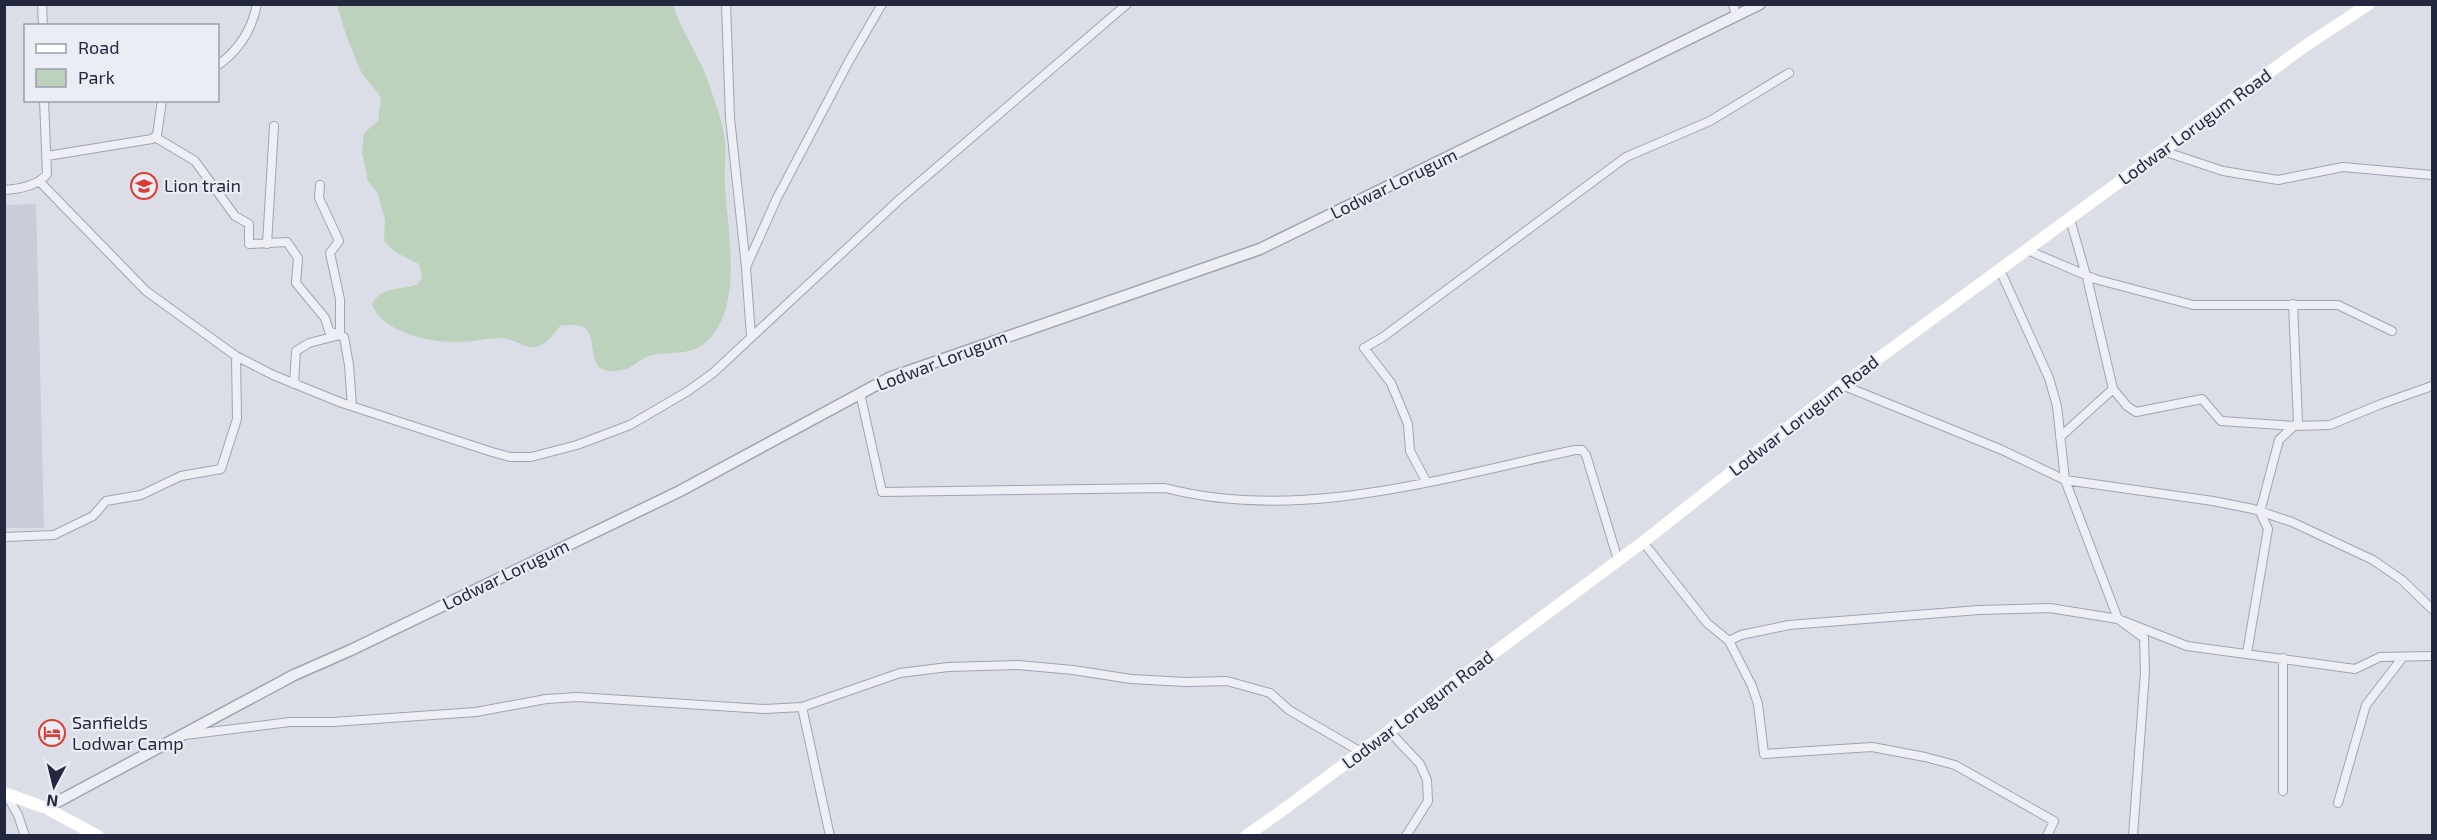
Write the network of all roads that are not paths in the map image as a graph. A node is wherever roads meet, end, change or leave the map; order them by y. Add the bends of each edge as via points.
1 (42, 4) edge
2 (257, 4) edge
3 (726, 4) edge
4 (882, 4) edge
5 (1127, 4) edge
6 (1760, 4) edge
7 (2369, 4) edge
8 (1735, 10) edge
9 (43, 24) edge
10 (219, 64) edge
11 (1789, 73) dead end
12 (44, 102) edge
13 (162, 102) edge
14 (274, 126) dead end
15 (155, 137) junction
16 (2163, 151) junction
17 (47, 156) junction
18 (2433, 175) edge
19 (39, 182) junction
20 (320, 185) dead end
21 (4, 190) edge
22 (2070, 219) junction
23 (267, 244) junction
24 (2028, 250) junction
25 (746, 267) junction
26 (2000, 270) junction
27 (2086, 275) junction
28 (2293, 304) junction
29 (2392, 331) dead end
30 (340, 335) junction
31 (751, 336) junction
32 (236, 356) junction
33 (294, 384) junction
34 (1842, 385) junction
35 (2433, 386) edge
36 (2113, 388) junction
37 (860, 393) junction
38 (352, 406) junction
39 (2294, 426) junction
40 (2060, 437) junction
41 (2065, 480) junction
42 (1426, 481) junction
43 (2260, 512) junction
44 (4, 537) edge
45 (1643, 542) junction
46 (1618, 560) junction
47 (2433, 609) edge
48 (2118, 619) junction
49 (1729, 641) junction
50 (2247, 653) junction
51 (2433, 656) edge
52 (2403, 657) junction
53 (2283, 658) junction
54 (802, 707) junction
55 (1389, 731) junction
56 (177, 736) junction
57 (1361, 752) junction
58 (2283, 791) dead end
59 (5, 793) edge
60 (2338, 803) dead end
61 (46, 808) junction
62 (25, 836) edge
63 (98, 836) edge
64 (830, 836) edge
65 (1246, 836) edge
66 (1406, 836) edge
67 (2047, 836) edge
68 (2133, 836) edge

1 - 9 street
2 - 10 street via 246,35
3 - 25 street via 730,118
4 - 25 street via 783,188
5 - 31 street via 900,199
6 - 8 street, Lodwar Lorugum
7 - 16 main road, Lodwar Lorugum Road
8 - 37 street, Lodwar Lorugum via 1268,246 922,365
11 - 42 street via 1710,121 1626,157 1364,348 1391,383 1408,424 1410,451
12 - 17 street
13 - 15 street
14 - 23 street
15 - 17 street
15 - 23 street via 195,161 236,216 249,224 249,244
16 - 18 street via 2223,171 2278,180 2343,167
16 - 22 main road, Lodwar Lorugum Road
17 - 19 street via 47,174
19 - 21 street
19 - 32 street via 146,291
20 - 30 street via 318,198 339,241 330,253 340,298
22 - 24 main road, Lodwar Lorugum Road
22 - 27 street
23 - 30 street via 287,242 298,258 296,283 325,318 329,331
24 - 26 main road, Lodwar Lorugum Road
24 - 27 street
25 - 31 street
26 - 34 main road, Lodwar Lorugum Road
26 - 40 street via 2049,378
27 - 28 street via 2193,305
27 - 36 street
28 - 29 street via 2338,305
28 - 39 street via 2298,422
30 - 33 street via 309,343 296,351
30 - 38 street via 344,337 349,365
31 - 38 street via 713,373 630,425 531,457 510,458
32 - 33 street
32 - 44 street via 237,419 221,469 182,476 141,495 106,501 93,516 54,535
33 - 38 street
34 - 41 street
34 - 45 main road, Lodwar Lorugum Road
35 - 39 street via 2330,425
36 - 39 street via 2136,412 2202,399 2221,421
36 - 40 street
37 - 42 street via 882,492 1165,488 1191,495 1263,502 1366,494
37 - 56 street, Lodwar Lorugum via 680,491 294,675
39 - 43 street via 2279,440
40 - 41 street
41 - 43 street via 2212,501
41 - 48 street
42 - 46 street via 1582,450
43 - 47 street via 2292,522 2373,560
43 - 50 street via 2268,529
45 - 46 main road, Lodwar Lorugum Road
45 - 49 street via 1707,623
46 - 55 main road, Lodwar Lorugum Road
48 - 49 street via 2050,608 1979,610 1789,625
48 - 50 street via 2187,646
48 - 68 street via 2144,638
49 - 67 street via 1758,704 1764,754 1872,747 1955,765 2054,821
50 - 53 street
51 - 52 street
52 - 53 street via 2380,657 2355,669
52 - 60 street via 2366,705
53 - 58 street
54 - 56 street via 755,709 577,696 476,712 290,722
54 - 57 street via 900,673 948,667 1018,665 1131,679 1227,681 1270,693 1289,710
54 - 64 street
55 - 57 main road, Lodwar Lorugum Road
55 - 66 street via 1420,764 1426,780 1428,801
56 - 61 street, Lodwar Lorugum
57 - 65 main road, Lodwar Lorugum Road
59 - 61 main road
59 - 62 street
61 - 63 main road

